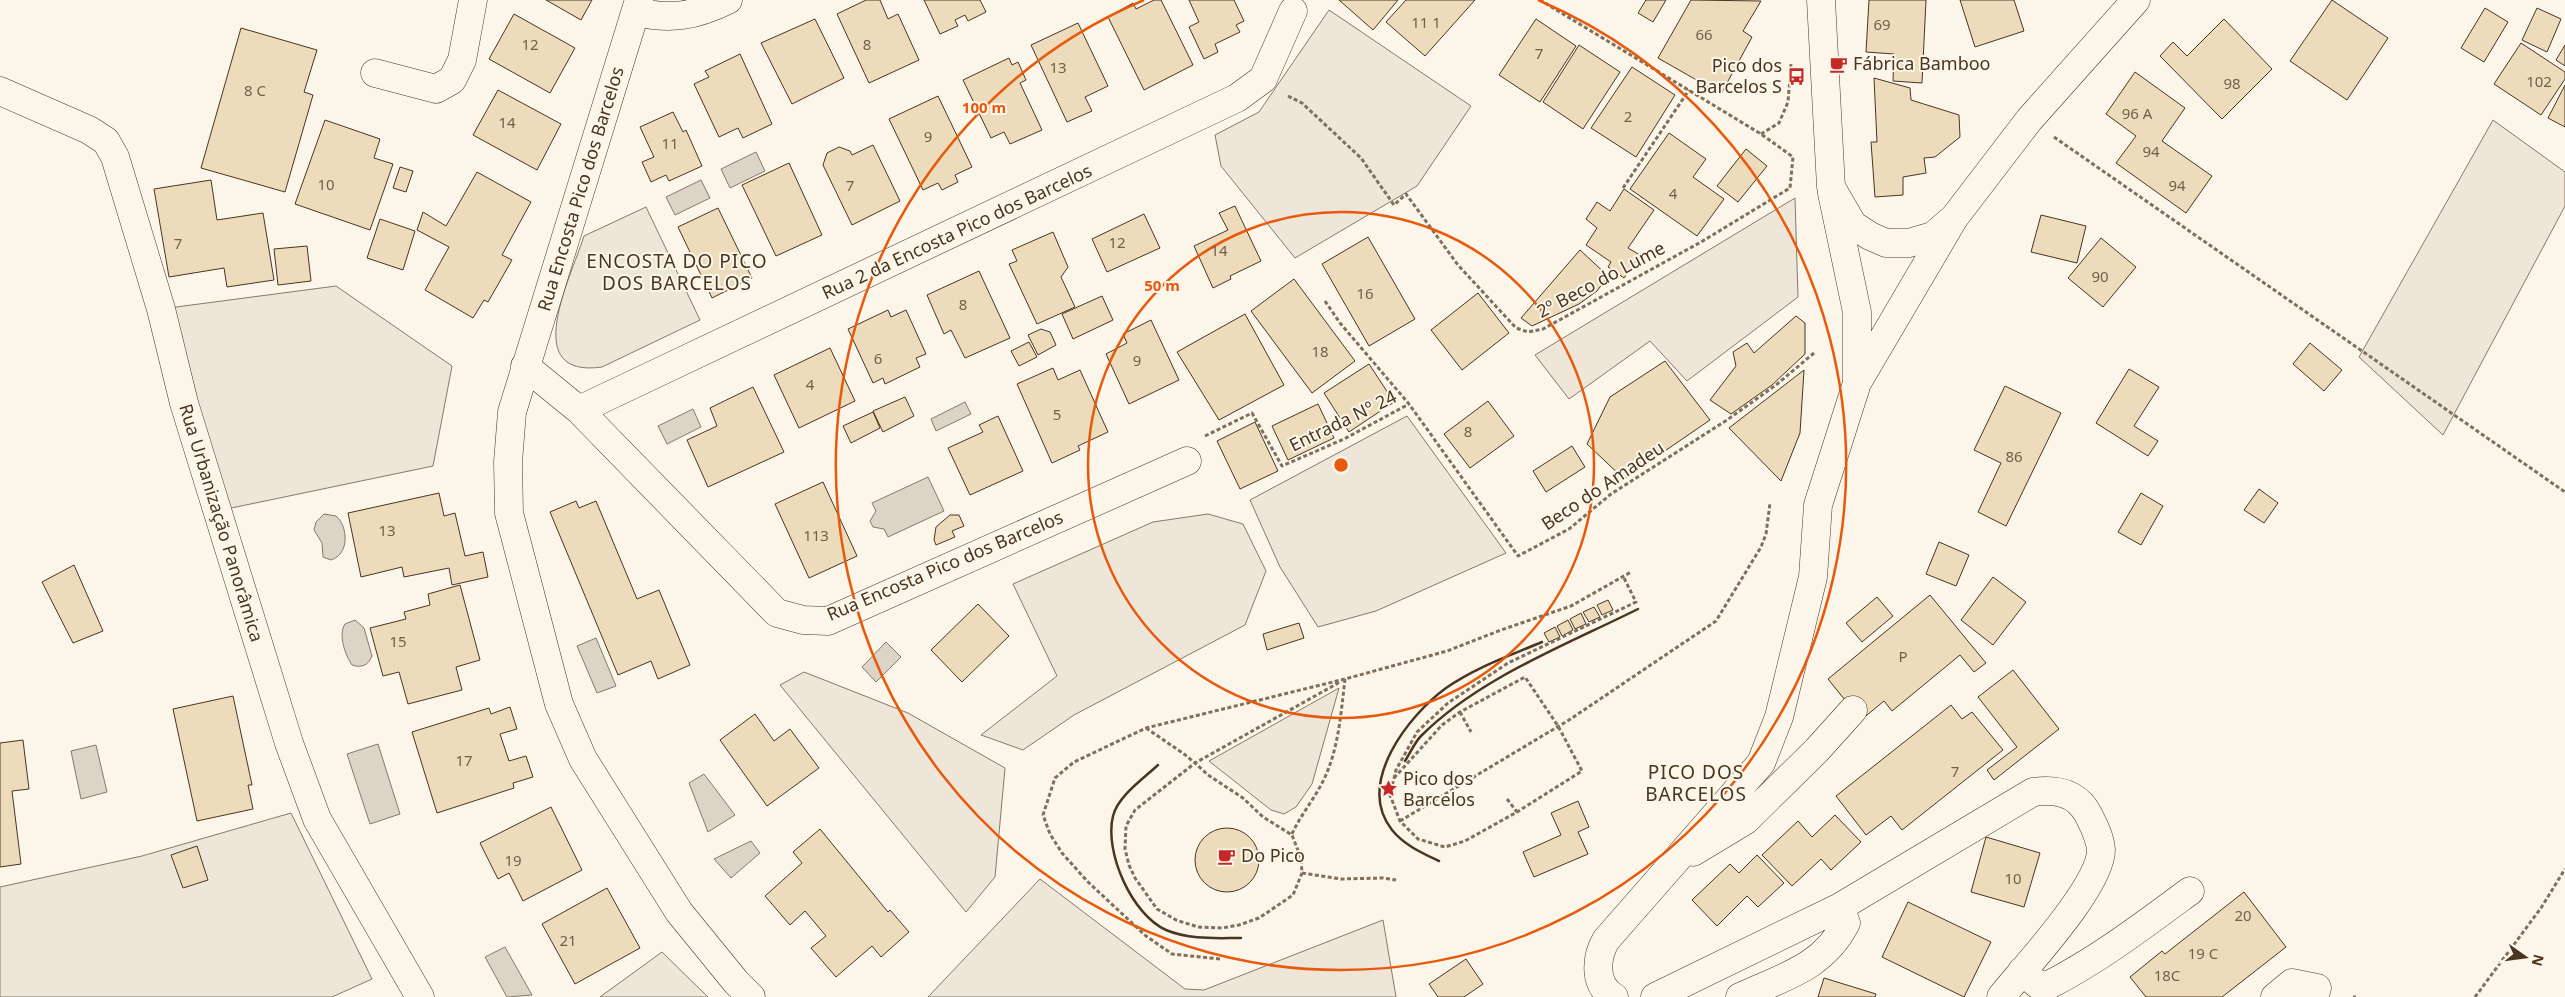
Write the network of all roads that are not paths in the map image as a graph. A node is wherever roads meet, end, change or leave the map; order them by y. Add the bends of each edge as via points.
1 (473, 0) edge
2 (728, 0) edge
3 (1821, 0) edge
4 (2136, 0) edge
5 (638, 6) edge
6 (1293, 11) dead end
7 (375, 73) dead end
8 (0, 91) edge
9 (1830, 187) junction
10 (1954, 218) junction
11 (525, 366) junction
12 (1857, 383) junction
13 (579, 410) junction
14 (1187, 461) dead end
15 (1853, 710) dead end
16 (1673, 864) junction
17 (2190, 891) dead end
18 (1840, 907) junction
19 (2022, 971) junction
20 (420, 997) edge
21 (751, 997) edge
22 (1614, 997) edge
23 (1655, 997) edge
24 (1740, 997) edge
25 (2001, 997) edge
26 (2275, 997) edge
27 (2314, 997) edge

1 - 7 street via 462,60 452,80 436,89
2 - 5 street, Rua Encosta Pico dos Barcelos via 683,17 656,17
3 - 9 street
4 - 10 street via 2029,120
5 - 11 street, Rua Encosta Pico dos Barcelos
6 - 13 street, Rua 2 da Encosta Pico dos Barcelos via 1263,79 1238,98
8 - 20 street, Rua Urbanização Panorâmica via 89,130 106,141 116,157 161,309 184,402 289,743 317,819
9 - 10 street via 1853,224 1886,243 1909,243 1933,236
9 - 12 street via 1857,312
10 - 12 street
11 - 13 street, Rua Encosta Pico dos Barcelos
11 - 21 street, Rua Encosta Pico dos Barcelos via 512,412 508,462 510,514 560,704 583,759 679,912
12 - 16 street via 1818,505 1813,577 1770,743 1761,763
13 - 14 street, Rua Encosta Pico dos Barcelos via 777,613 803,620 828,621
15 - 16 street via 1746,820
16 - 22 street via 1599,952 1599,977
17 - 19 street via 2074,973 2047,986 2037,984
18 - 19 street via 2033,792 2052,790 2073,796 2097,831 2101,851 2094,875 2074,907
18 - 23 street
18 - 24 street via 1846,923 1838,939 1815,962
19 - 25 street
26 - 27 street via 2292,983 2317,988

